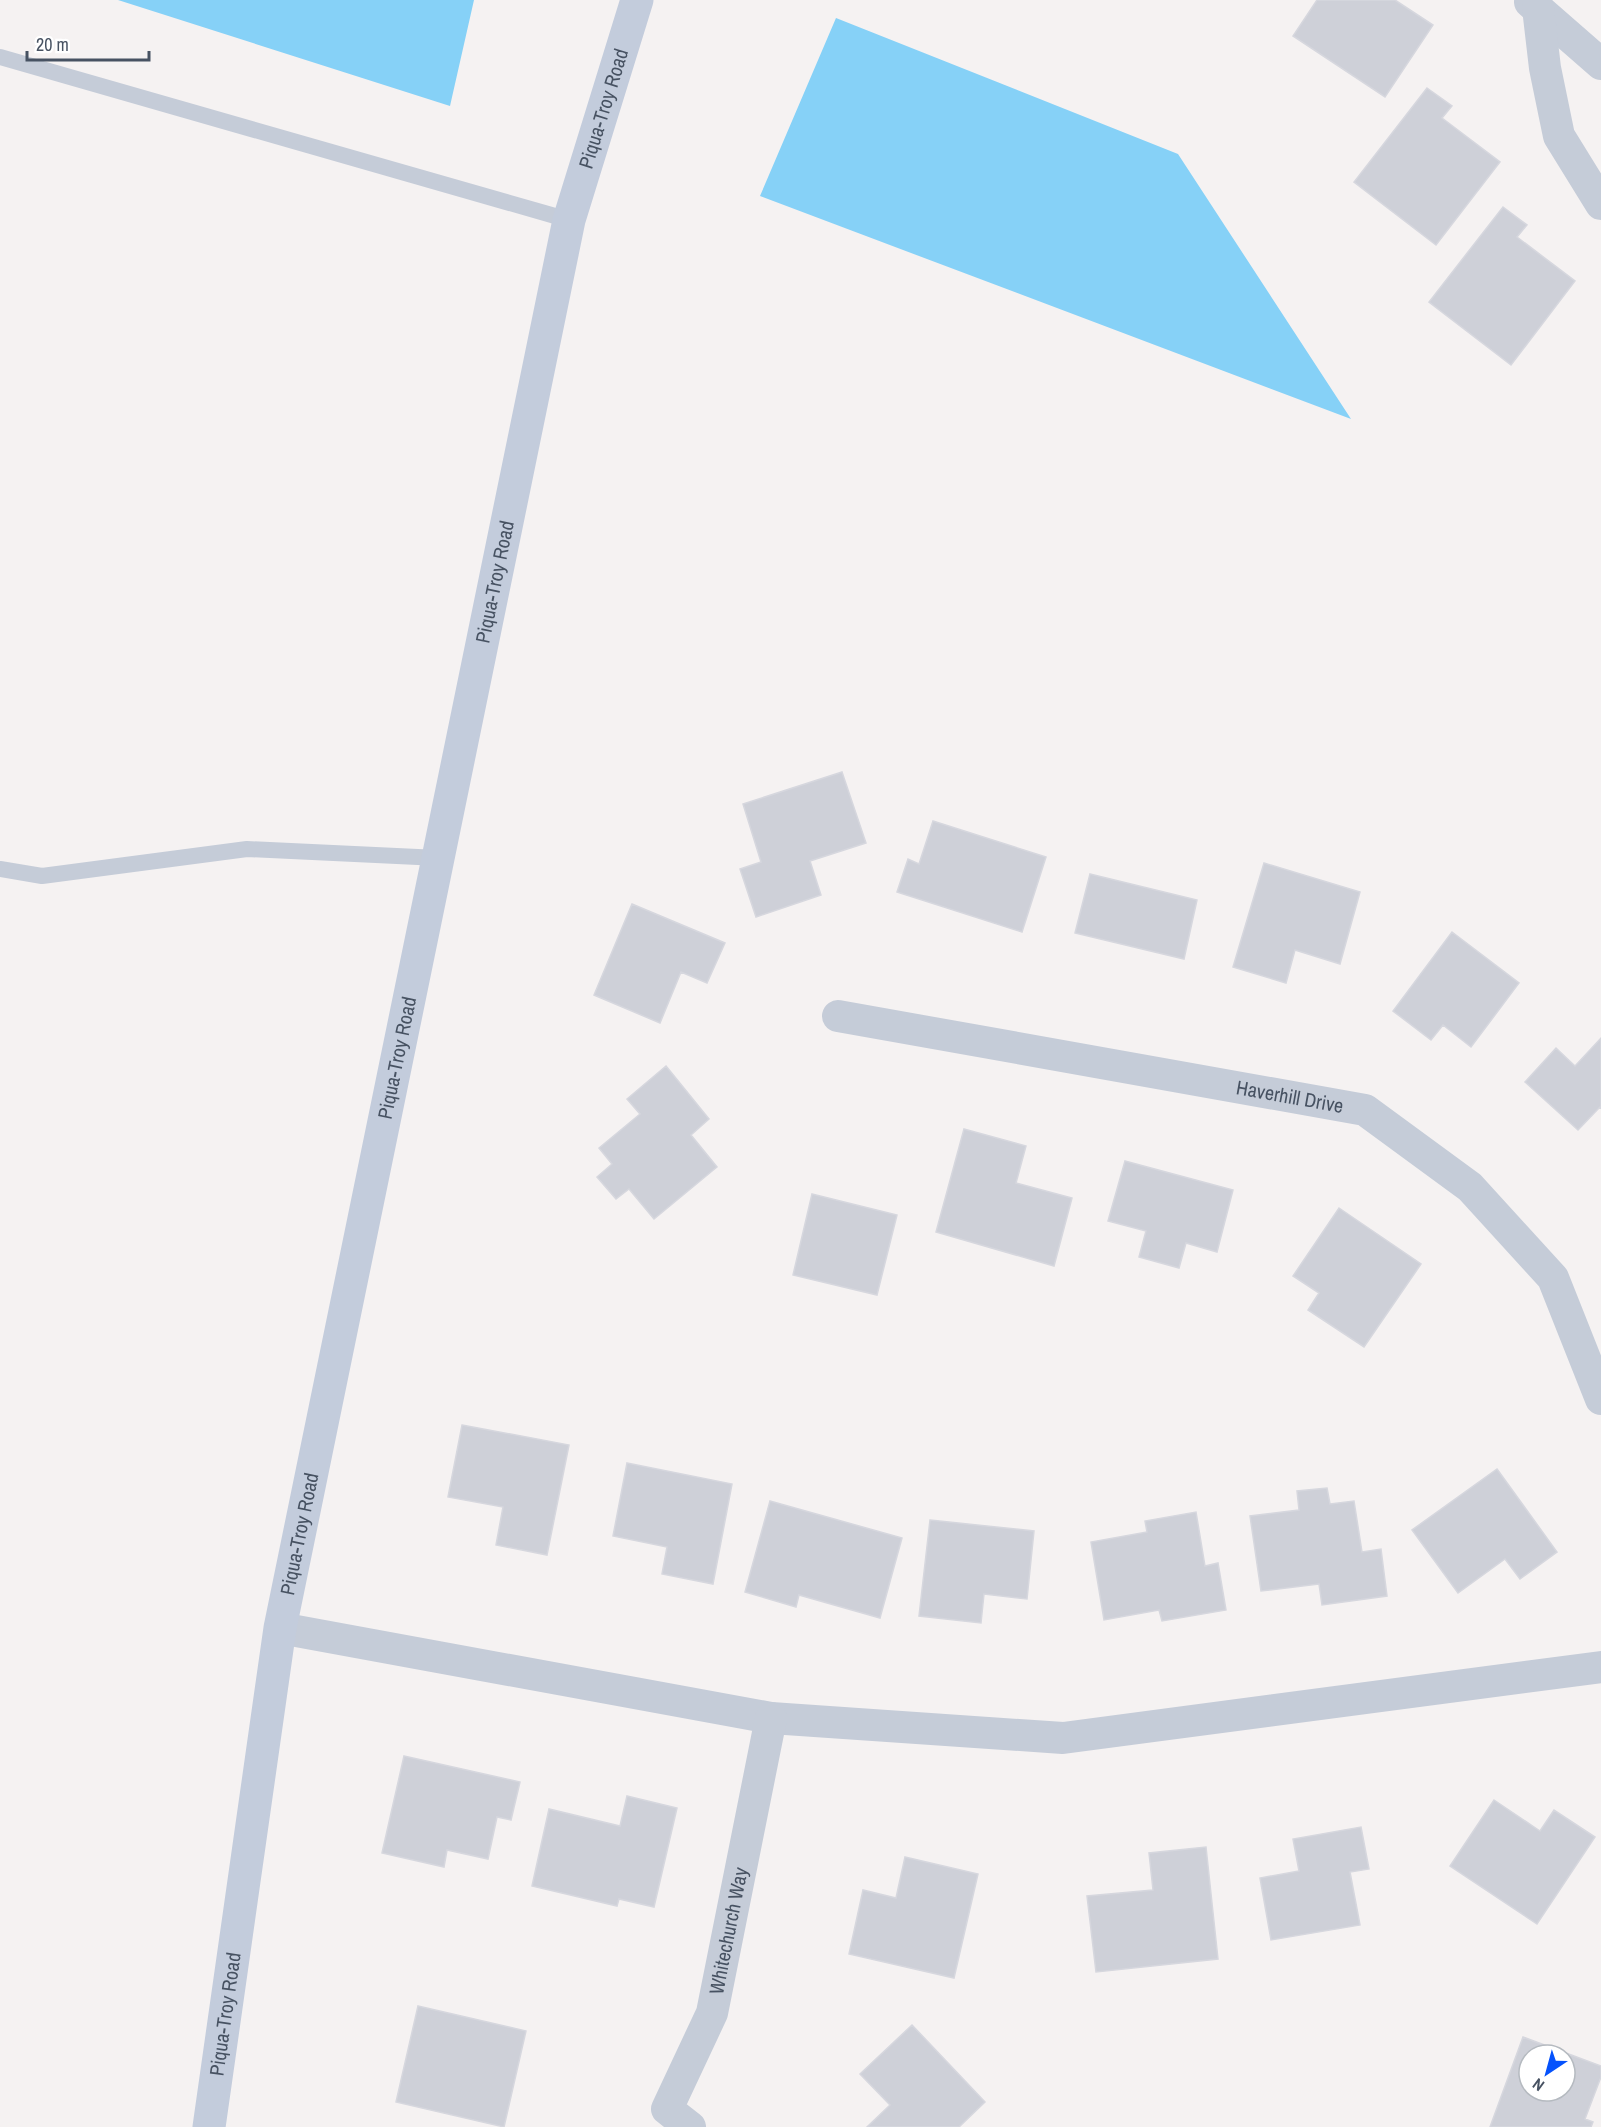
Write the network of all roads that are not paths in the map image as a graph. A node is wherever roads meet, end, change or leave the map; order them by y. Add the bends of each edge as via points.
1 (637, 0) edge
2 (1532, 4) edge
3 (0, 57) edge
4 (1601, 64) edge
5 (1601, 204) edge
6 (569, 220) junction
7 (439, 858) junction
8 (0, 868) edge
9 (838, 1016) dead end
10 (1601, 1399) edge
11 (280, 1628) junction
12 (1601, 1667) edge
13 (771, 1718) junction
14 (209, 2127) edge
15 (690, 2127) edge

1 - 6 street, Piqua-Troy Road
2 - 4 street
2 - 5 street via 1559,136
3 - 6 lane
6 - 7 street, Piqua-Troy Road
7 - 8 lane via 247,849 42,876
7 - 11 street, Piqua-Troy Road
9 - 10 street, Haverhill Drive via 1365,1110 1470,1187 1553,1278
11 - 13 street
11 - 14 street, Piqua-Troy Road
12 - 13 street via 1063,1738
13 - 15 street, Whitechurch Way via 712,2013 667,2109

